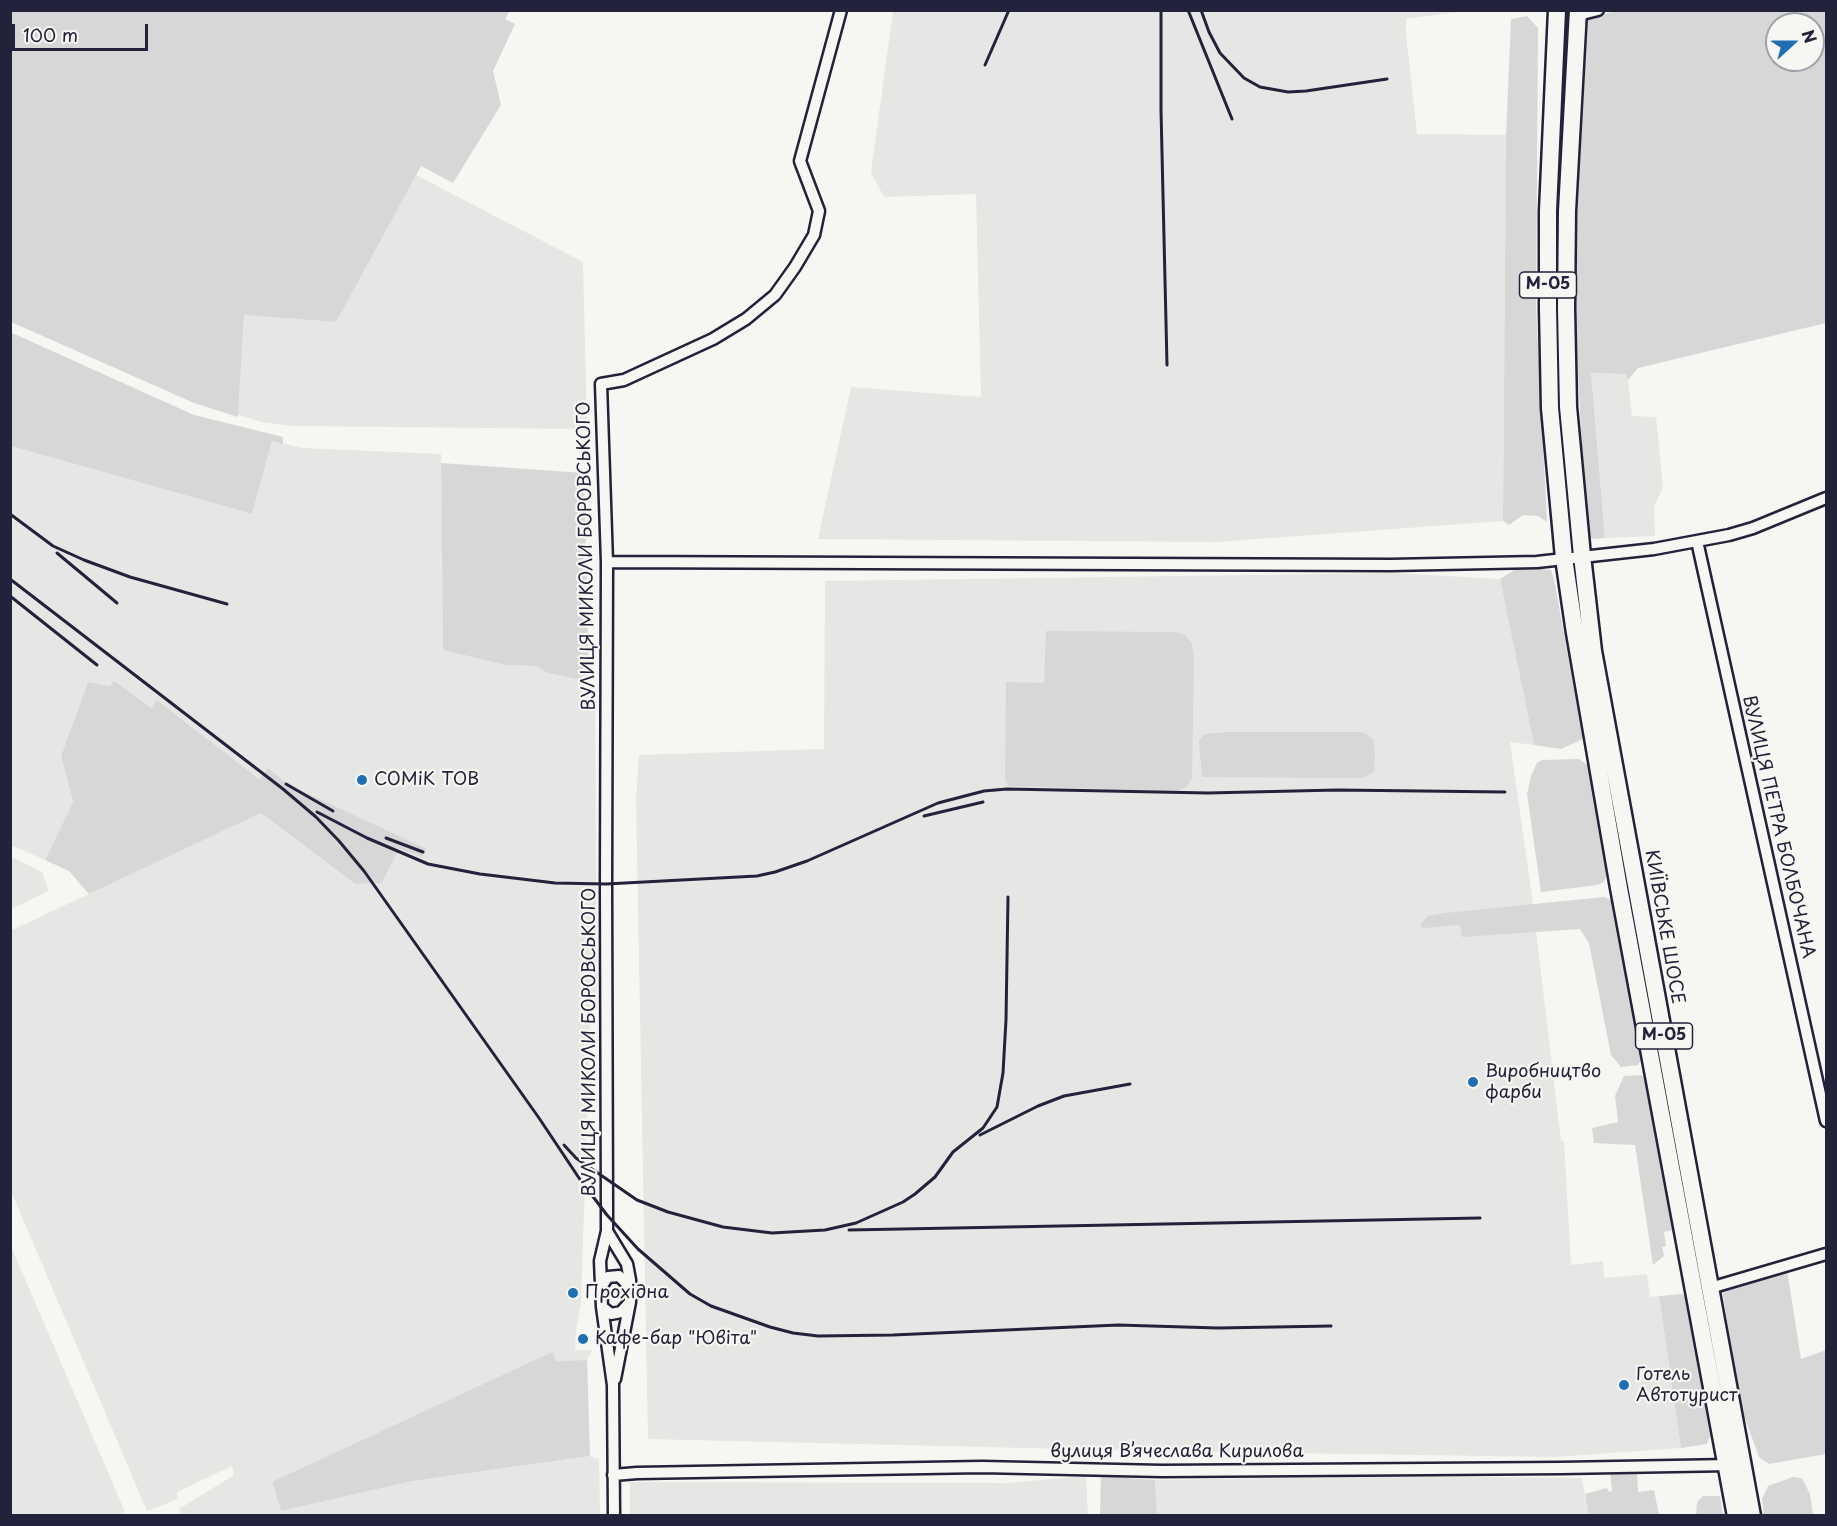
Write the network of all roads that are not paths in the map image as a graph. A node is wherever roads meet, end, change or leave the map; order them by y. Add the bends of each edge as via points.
1 (841, 10) edge
2 (1557, 10) edge
3 (1598, 10) edge
4 (1578, 13) edge
5 (1827, 498) edge
6 (1697, 541) junction
7 (1582, 556) junction
8 (1564, 558) junction
9 (607, 562) junction
10 (1827, 1121) edge
11 (607, 1231) junction
12 (1827, 1254) edge
13 (601, 1287) junction
14 (630, 1287) junction
15 (1710, 1288) junction
16 (630, 1302) junction
17 (602, 1307) junction
18 (613, 1385) junction
19 (1735, 1465) junction
20 (613, 1475) junction
21 (614, 1515) edge
22 (1736, 1515) edge
23 (1752, 1515) edge

1 - 9 street, ВУЛИЦЯ МИКОЛИ БОРОВСЬКОГО via 800,161 819,212 814,236 795,267 775,295 746,319 624,380 601,384
2 - 8 main road, М-05 via 1548,308 1550,408
3 - 4 street
4 - 7 main road, М-05 via 1566,308 1568,407
5 - 6 street via 1753,528
6 - 7 street
6 - 10 street, ВУЛИЦЯ ПЕТРА БОЛБОЧАНА
7 - 8 street
7 - 15 main road, КИЇВСЬКЕ ШОСЕ / М-05 via 1595,662
8 - 9 street via 1505,564 1391,565
8 - 19 main road, М-05 via 1619,888
9 - 11 street, ВУЛИЦЯ МИКОЛИ БОРОВСЬКОГО
11 - 13 street, ВУЛИЦЯ МИКОЛИ БОРОВСЬКОГО via 600,1261
11 - 14 street, ВУЛИЦЯ МИКОЛИ БОРОВСЬКОГО via 627,1264
12 - 15 street
13 - 14 street via 608,1277 619,1276
13 - 17 street, ВУЛИЦЯ МИКОЛИ БОРОВСЬКОГО
14 - 16 street, ВУЛИЦЯ МИКОЛИ БОРОВСЬКОГО
15 - 19 main road, КИЇВСЬКЕ ШОСЕ / М-05
16 - 17 street via 621,1312 611,1314
16 - 18 street, ВУЛИЦЯ МИКОЛИ БОРОВСЬКОГО
17 - 18 street, ВУЛИЦЯ МИКОЛИ БОРОВСЬКОГО
18 - 20 street, ВУЛИЦЯ МИКОЛИ БОРОВСЬКОГО
19 - 20 street, вулиця Вʼячеслава Кирилова via 1162,1471 981,1467
19 - 22 main road, М-05
19 - 23 main road, КИЇВСЬКЕ ШОСЕ / М-05
20 - 21 street, ВУЛИЦЯ МИКОЛИ БОРОВСЬКОГО

